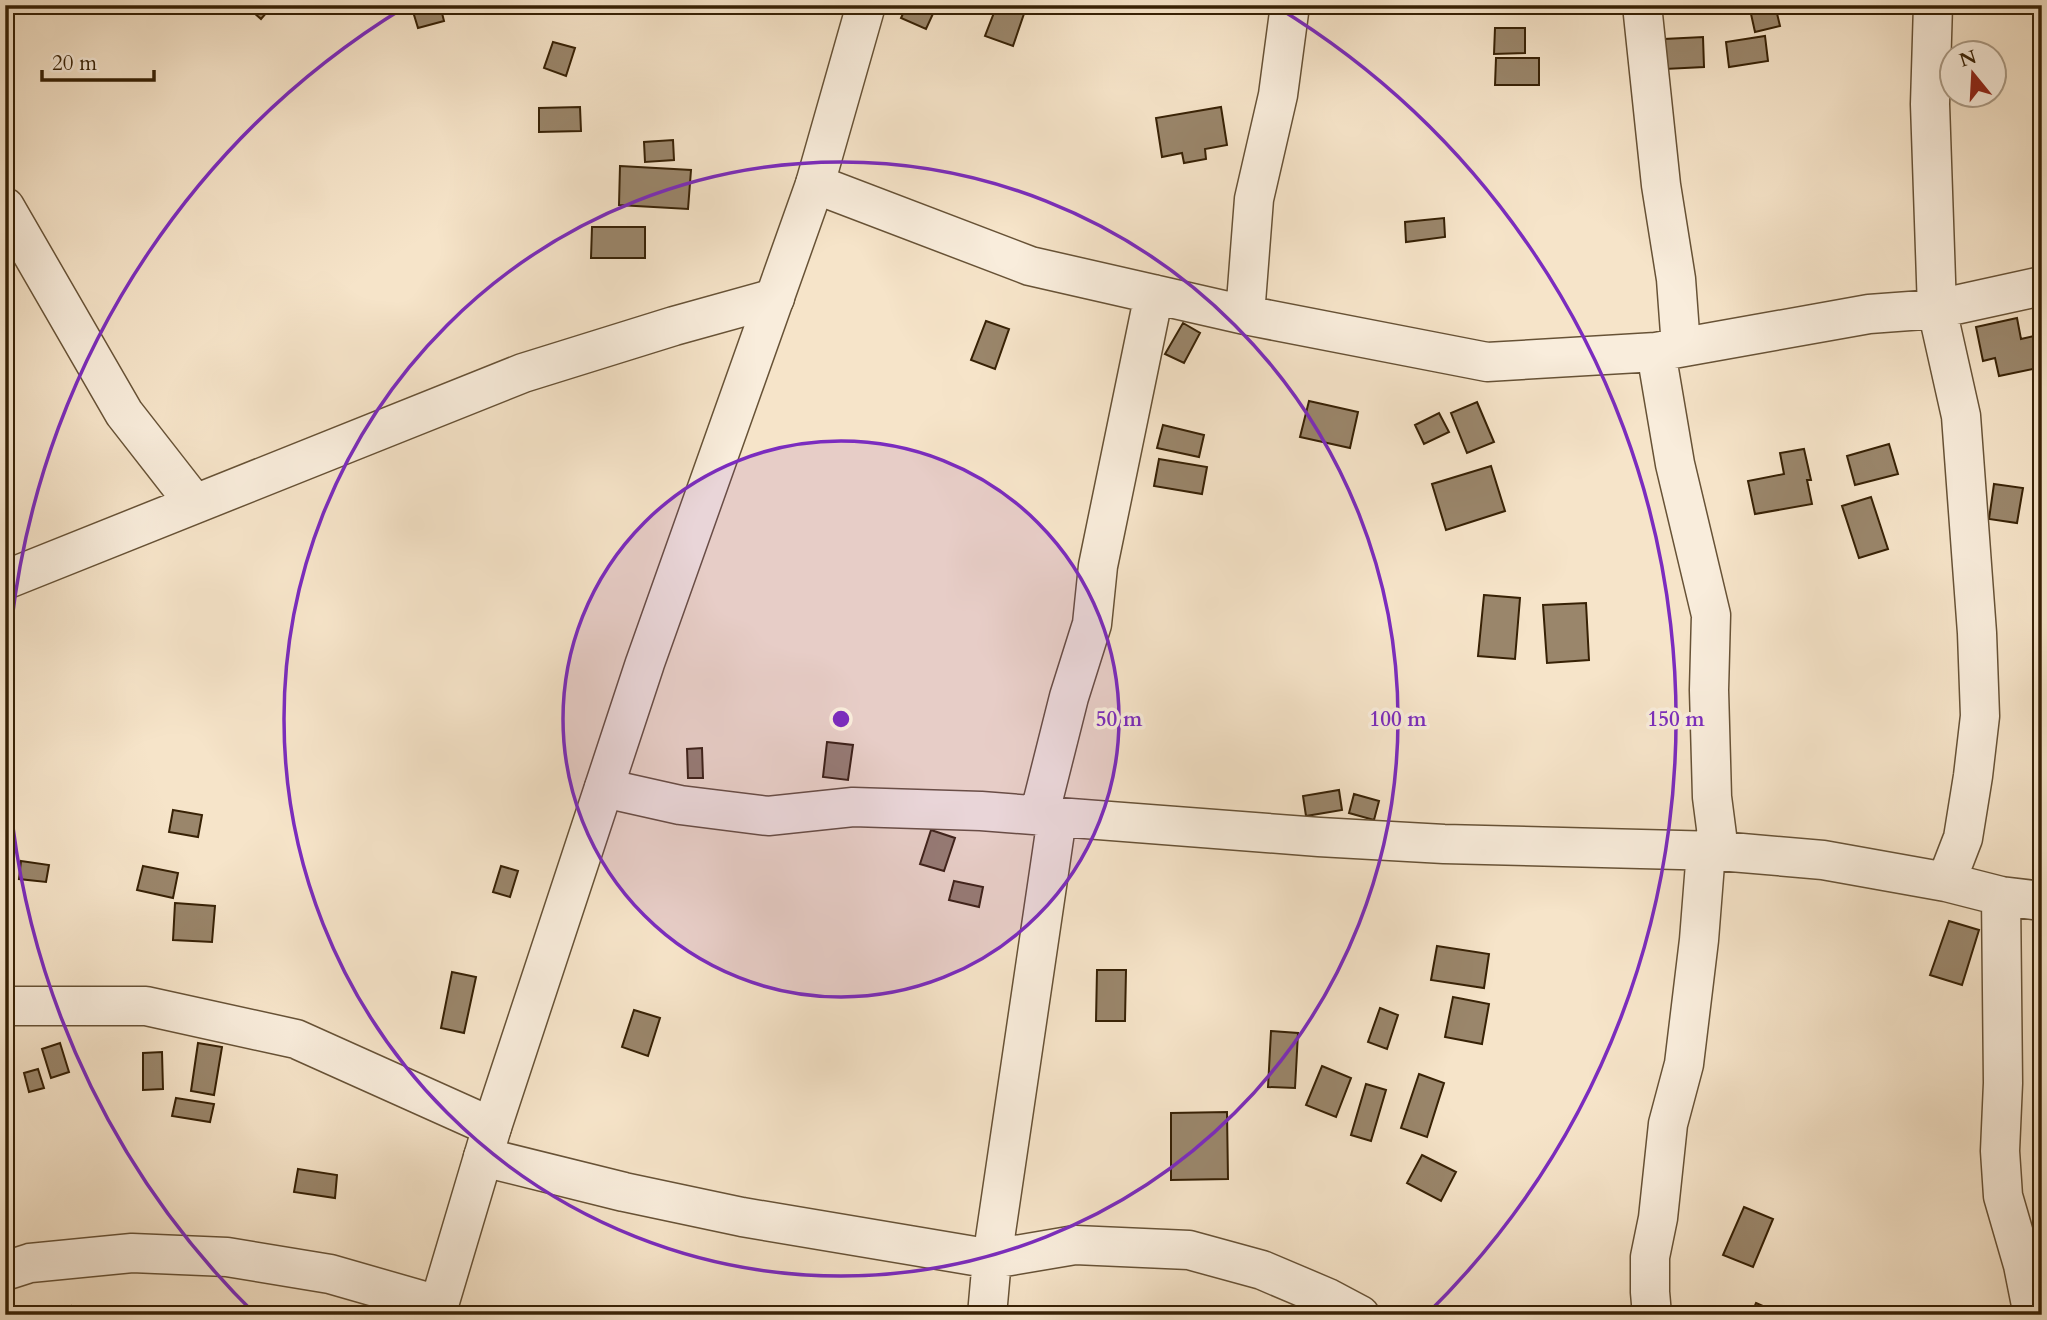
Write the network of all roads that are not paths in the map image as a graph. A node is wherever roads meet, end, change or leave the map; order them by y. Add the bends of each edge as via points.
1 (866, 5) edge
2 (1290, 5) edge
3 (1642, 5) edge
4 (1933, 5) edge
5 (815, 184) junction
6 (5, 207) edge
7 (18, 256) edge
8 (2042, 286) edge
9 (1154, 294) junction
10 (775, 298) junction
11 (1937, 309) junction
12 (1245, 315) junction
13 (1668, 349) junction
14 (195, 504) junction
15 (5, 580) edge
16 (604, 788) junction
17 (1048, 817) junction
18 (1712, 851) junction
19 (1946, 882) junction
20 (2001, 896) junction
21 (2042, 901) edge
22 (5, 1006) edge
23 (487, 1142) junction
24 (992, 1259) junction
25 (5, 1271) edge
26 (2034, 1279) edge
27 (437, 1310) edge
28 (987, 1315) edge
29 (1360, 1315) edge
30 (1652, 1315) edge
31 (2033, 1315) edge

1 - 5 street
2 - 12 street via 1278,95 1254,199
3 - 13 street via 1676,279
4 - 11 street via 1930,104
5 - 9 street via 1030,266
5 - 10 street
6 - 7 street
7 - 14 street via 124,413
8 - 11 street
9 - 12 street
9 - 17 street via 1098,566 1092,624 1069,697
10 - 14 street via 523,373
10 - 16 street
11 - 13 street via 1869,314
11 - 19 street via 1961,416 1980,716 1963,838
12 - 13 street via 1487,362
13 - 18 street via 1675,464 1711,615
14 - 15 street
16 - 17 street via 680,805 768,816 853,807
16 - 23 street
17 - 18 street via 1444,844
17 - 24 street
18 - 19 street via 1823,860
18 - 30 street via 1684,1065 1668,1124 1650,1257
19 - 20 street
20 - 21 street
20 - 26 street via 2003,1196
22 - 23 street via 146,1006 296,1039
23 - 24 street via 624,1192
23 - 27 street
24 - 28 street
24 - 29 street via 1076,1245 1189,1250 1262,1270
25 - 27 street via 30,1263 132,1253 227,1257 330,1274
26 - 31 street

